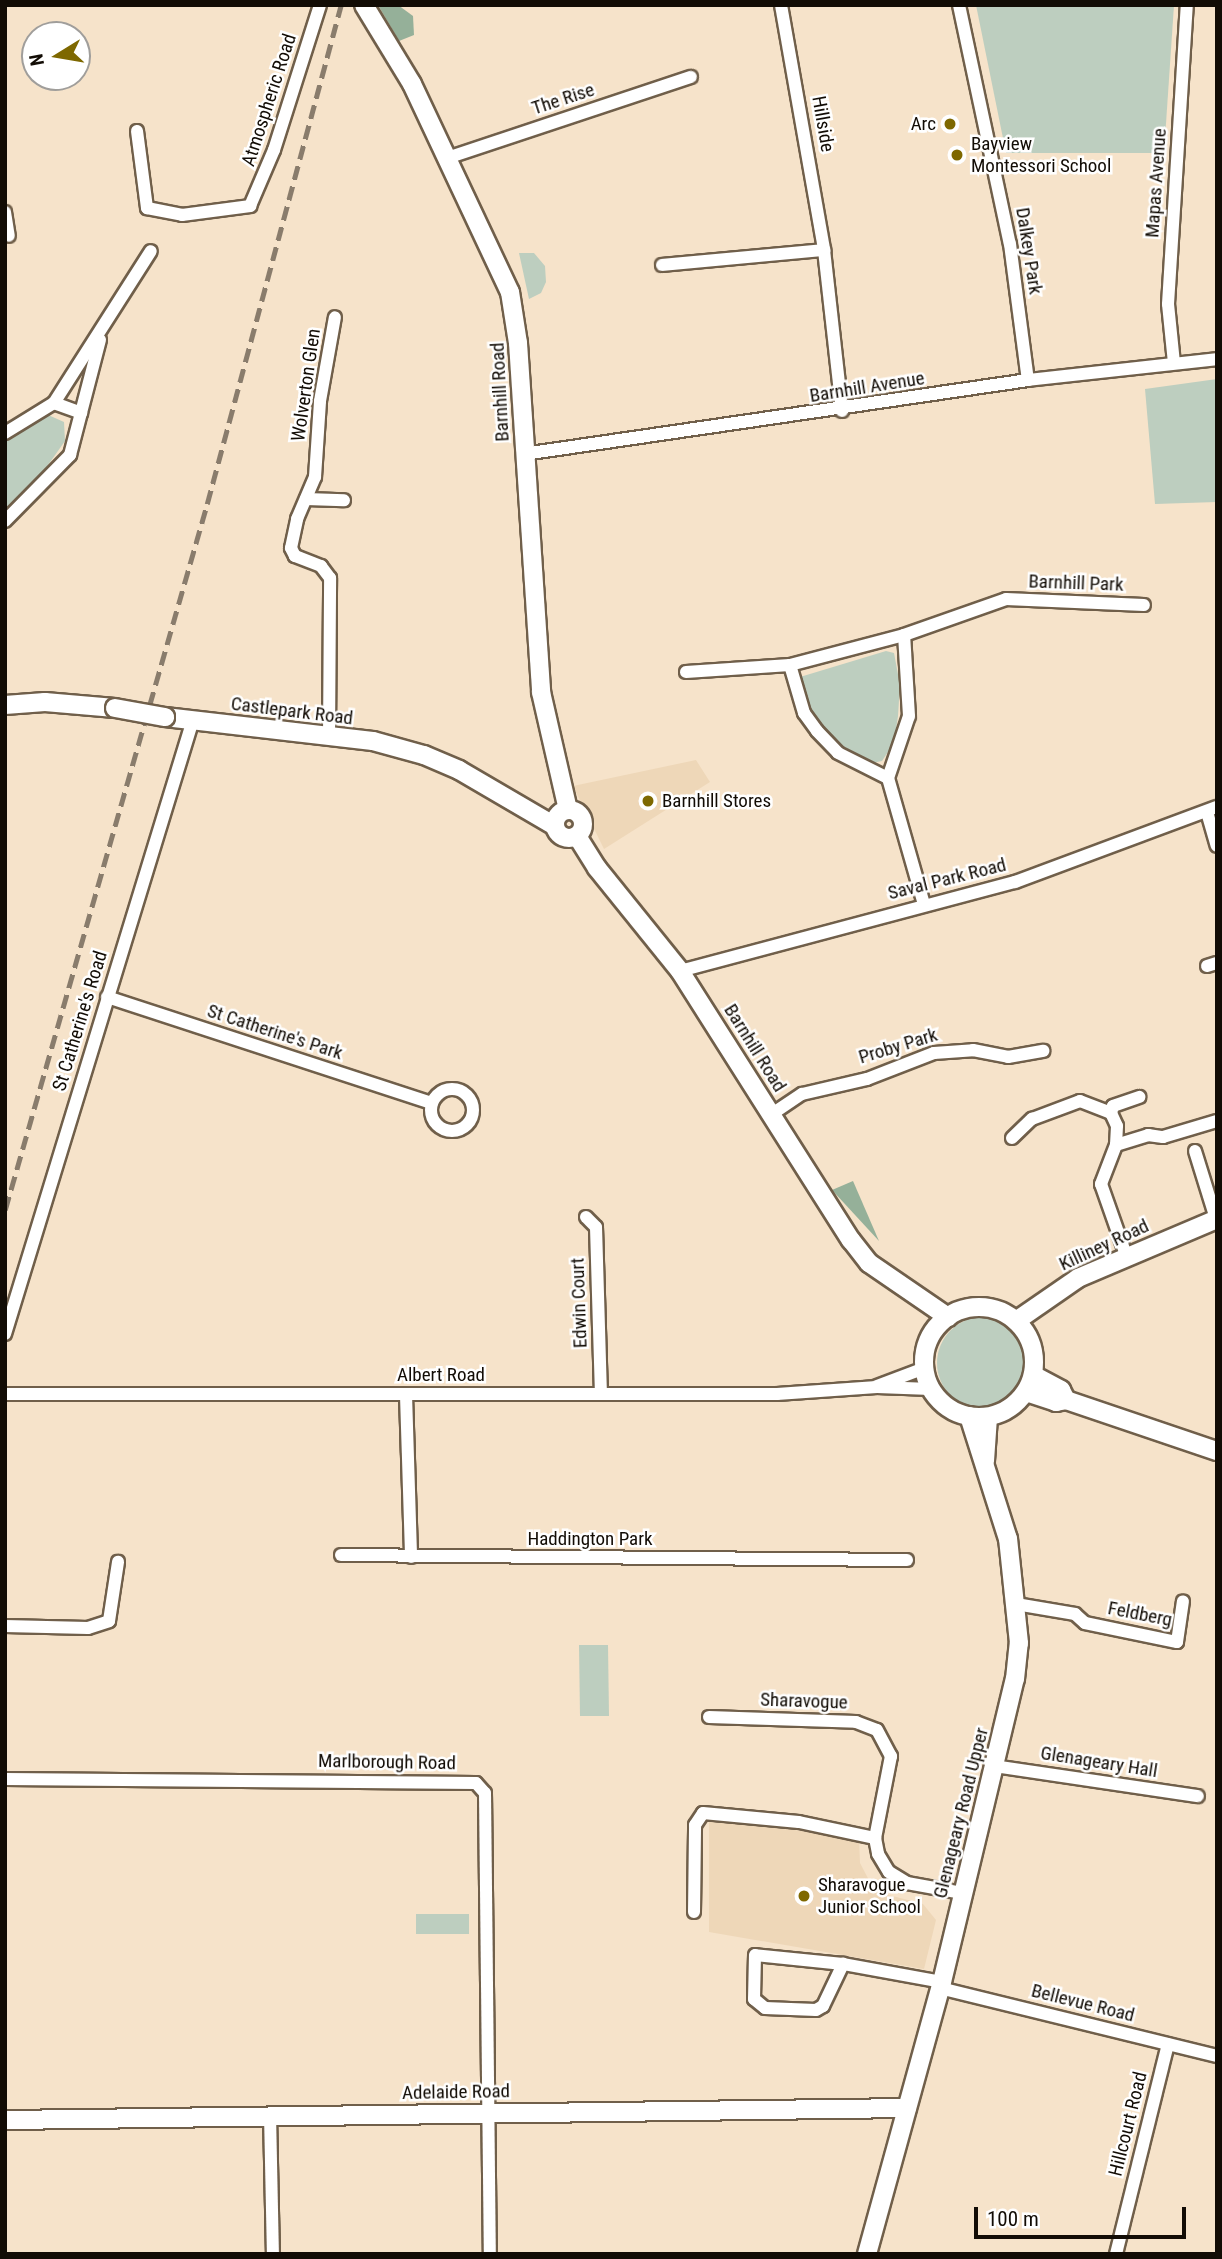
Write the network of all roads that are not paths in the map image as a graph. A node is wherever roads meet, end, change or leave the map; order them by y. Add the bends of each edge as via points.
1 (320, 5) edge
2 (364, 5) edge
3 (781, 5) edge
4 (959, 5) edge
5 (1187, 5) edge
6 (691, 78) dead end
7 (137, 131) dead end
8 (447, 158) junction
9 (5, 212) edge
10 (9, 236) dead end
11 (824, 250) junction
12 (151, 251) dead end
13 (662, 265) dead end
14 (335, 317) dead end
15 (102, 330) junction
16 (1217, 359) edge
17 (1174, 363) junction
18 (1028, 380) junction
19 (54, 403) junction
20 (842, 411) junction
21 (81, 413) junction
22 (5, 433) edge
23 (524, 454) junction
24 (306, 499) junction
25 (344, 500) dead end
26 (5, 521) edge
27 (1144, 605) dead end
28 (904, 635) junction
29 (790, 665) junction
30 (686, 672) dead end
31 (5, 705) edge
32 (193, 720) junction
33 (329, 737) junction
34 (888, 778) junction
35 (568, 810) junction
36 (1212, 810) edge
37 (555, 825) junction
38 (578, 836) junction
39 (1217, 846) edge
40 (924, 904) junction
41 (681, 971) junction
42 (107, 997) junction
43 (1043, 1051) dead end
44 (1139, 1097) dead end
45 (431, 1103) dead end
46 (1111, 1113) junction
47 (772, 1114) junction
48 (1217, 1121) edge
49 (1013, 1138) dead end
50 (1116, 1145) junction
51 (1195, 1151) dead end
52 (586, 1217) dead end
53 (1216, 1219) edge
54 (1126, 1255) junction
55 (895, 1283) junction
56 (948, 1317) junction
57 (1016, 1321) junction
58 (933, 1332) junction
59 (5, 1334) edge
60 (925, 1367) junction
61 (1030, 1383) junction
62 (877, 1387) junction
63 (931, 1389) junction
64 (601, 1392) junction
65 (5, 1394) edge
66 (406, 1395) junction
67 (969, 1416) junction
68 (988, 1417) junction
69 (1217, 1451) edge
70 (985, 1461) junction
71 (341, 1555) dead end
72 (411, 1557) junction
73 (907, 1560) dead end
74 (118, 1562) dead end
75 (1183, 1601) dead end
76 (1016, 1604) junction
77 (5, 1626) edge
78 (709, 1717) dead end
79 (995, 1766) junction
80 (5, 1779) edge
81 (1198, 1796) dead end
82 (875, 1838) junction
83 (962, 1893) junction
84 (694, 1912) dead end
85 (843, 1964) junction
86 (941, 1985) junction
87 (1168, 2044) junction
88 (1217, 2056) edge
89 (907, 2108) junction
90 (489, 2113) junction
91 (270, 2114) junction
92 (5, 2120) edge
93 (273, 2254) edge
94 (490, 2254) edge
95 (867, 2254) edge
96 (1116, 2254) edge

1 - 7 street, Atmospheric Road via 274,149 250,206 182,215 147,208
2 - 8 main road, Barnhill Road via 391,44
3 - 11 street, Hillside
4 - 18 street, Dalkey Park via 1010,244
5 - 17 street, Mapas Avenue via 1168,304
6 - 8 street, The Rise
8 - 23 main road, Barnhill Road via 510,292 519,343
9 - 10 street
11 - 13 street
11 - 20 street, Hillside
12 - 15 street
14 - 24 street, Wolverton Glen via 320,401 315,477
15 - 19 street
15 - 21 street
16 - 17 street, Barnhill Avenue
17 - 18 street, Barnhill Avenue
18 - 20 street, Barnhill Avenue
19 - 21 street
19 - 22 street
20 - 23 street, Barnhill Avenue
21 - 26 street via 70,455
23 - 35 main road, Barnhill Road via 541,692
24 - 25 street
24 - 33 street, Wolverton Glen via 291,548 295,556 321,566 330,578
27 - 28 street, Barnhill Park via 1006,599
28 - 29 street
28 - 34 street via 909,716
29 - 30 street
29 - 34 street via 804,713 817,731 838,753
31 - 32 main road, Castlepark Road, bridge via 45,702
32 - 33 main road, Castlepark Road
32 - 42 street, St Catherine's Road
33 - 37 main road, Castlepark Road via 373,741 424,755
34 - 40 street
35 - 37 main road via 558,816
35 - 38 main road, Barnhill Road via 577,812 583,821
36 - 39 street
36 - 40 street, Saval Park Road via 1067,866
37 - 38 main road via 564,838
38 - 41 main road, Barnhill Road via 597,868
40 - 41 street, Saval Park Road
41 - 47 main road, Barnhill Road
42 - 45 street, St Catherine's Park
42 - 59 street, St Catherine's Road
43 - 47 street, Proby Park via 1008,1057 973,1050 934,1053 867,1079 802,1094
44 - 46 street via 1113,1106
46 - 49 street via 1080,1101 1032,1119
46 - 50 street via 1117,1126
47 - 55 main road, Barnhill Road via 851,1240 869,1263
48 - 50 street via 1163,1138 1148,1135
50 - 54 street via 1101,1184
51 - 53 street
52 - 64 street, Edwin Court via 596,1227
53 - 54 main road, Killiney Road
54 - 57 main road, Killiney Road via 1077,1278
55 - 56 main road, Barnhill Road
55 - 58 main road, Barnhill Road
56 - 57 main road via 986,1308
56 - 58 main road
57 - 61 main road via 1031,1342
58 - 60 main road
60 - 62 street, Albert Road
60 - 63 main road
61 - 68 main road via 1008,1409
61 - 69 main road via 1060,1390 1066,1399
62 - 63 street, Albert Road
62 - 64 street, Albert Road via 777,1394
63 - 67 main road via 945,1406
64 - 66 street, Albert Road
65 - 66 street, Albert Road
66 - 72 street
67 - 68 main road
67 - 70 main road, Glenageary Road Upper via 977,1450
68 - 70 main road, Glenageary Road Upper
70 - 76 main road, Glenageary Road Upper via 1008,1539
71 - 72 street, Haddington Park
72 - 73 street, Haddington Park
74 - 77 street via 109,1621 88,1628
75 - 76 street, Feldberg via 1177,1642 1085,1623 1075,1614
76 - 79 main road, Glenageary Road Upper via 1019,1643 1015,1679
78 - 82 street, Sharavogue via 856,1722 877,1730 891,1756
79 - 81 street, Glenageary Hall
79 - 83 main road, Glenageary Road Upper
80 - 90 street, Marlborough Road via 476,1783 485,1793
82 - 83 street via 888,1872 907,1883
82 - 84 street via 799,1822 704,1813 695,1825
83 - 86 main road, Glenageary Road Upper
85 - 85 street, Bellevue Road via 823,2006 816,2010 765,2008 754,1999 755,1955
85 - 86 street, Bellevue Road
86 - 87 street, Bellevue Road
86 - 89 main road, Glenageary Road Upper
87 - 88 street, Bellevue Road
87 - 96 street, Hillcourt Road
89 - 90 main road, Adelaide Road
89 - 95 main road, Glenageary Road Upper
90 - 91 main road, Adelaide Road
90 - 94 street, Marlborough Road
91 - 92 main road, Adelaide Road
91 - 93 street

